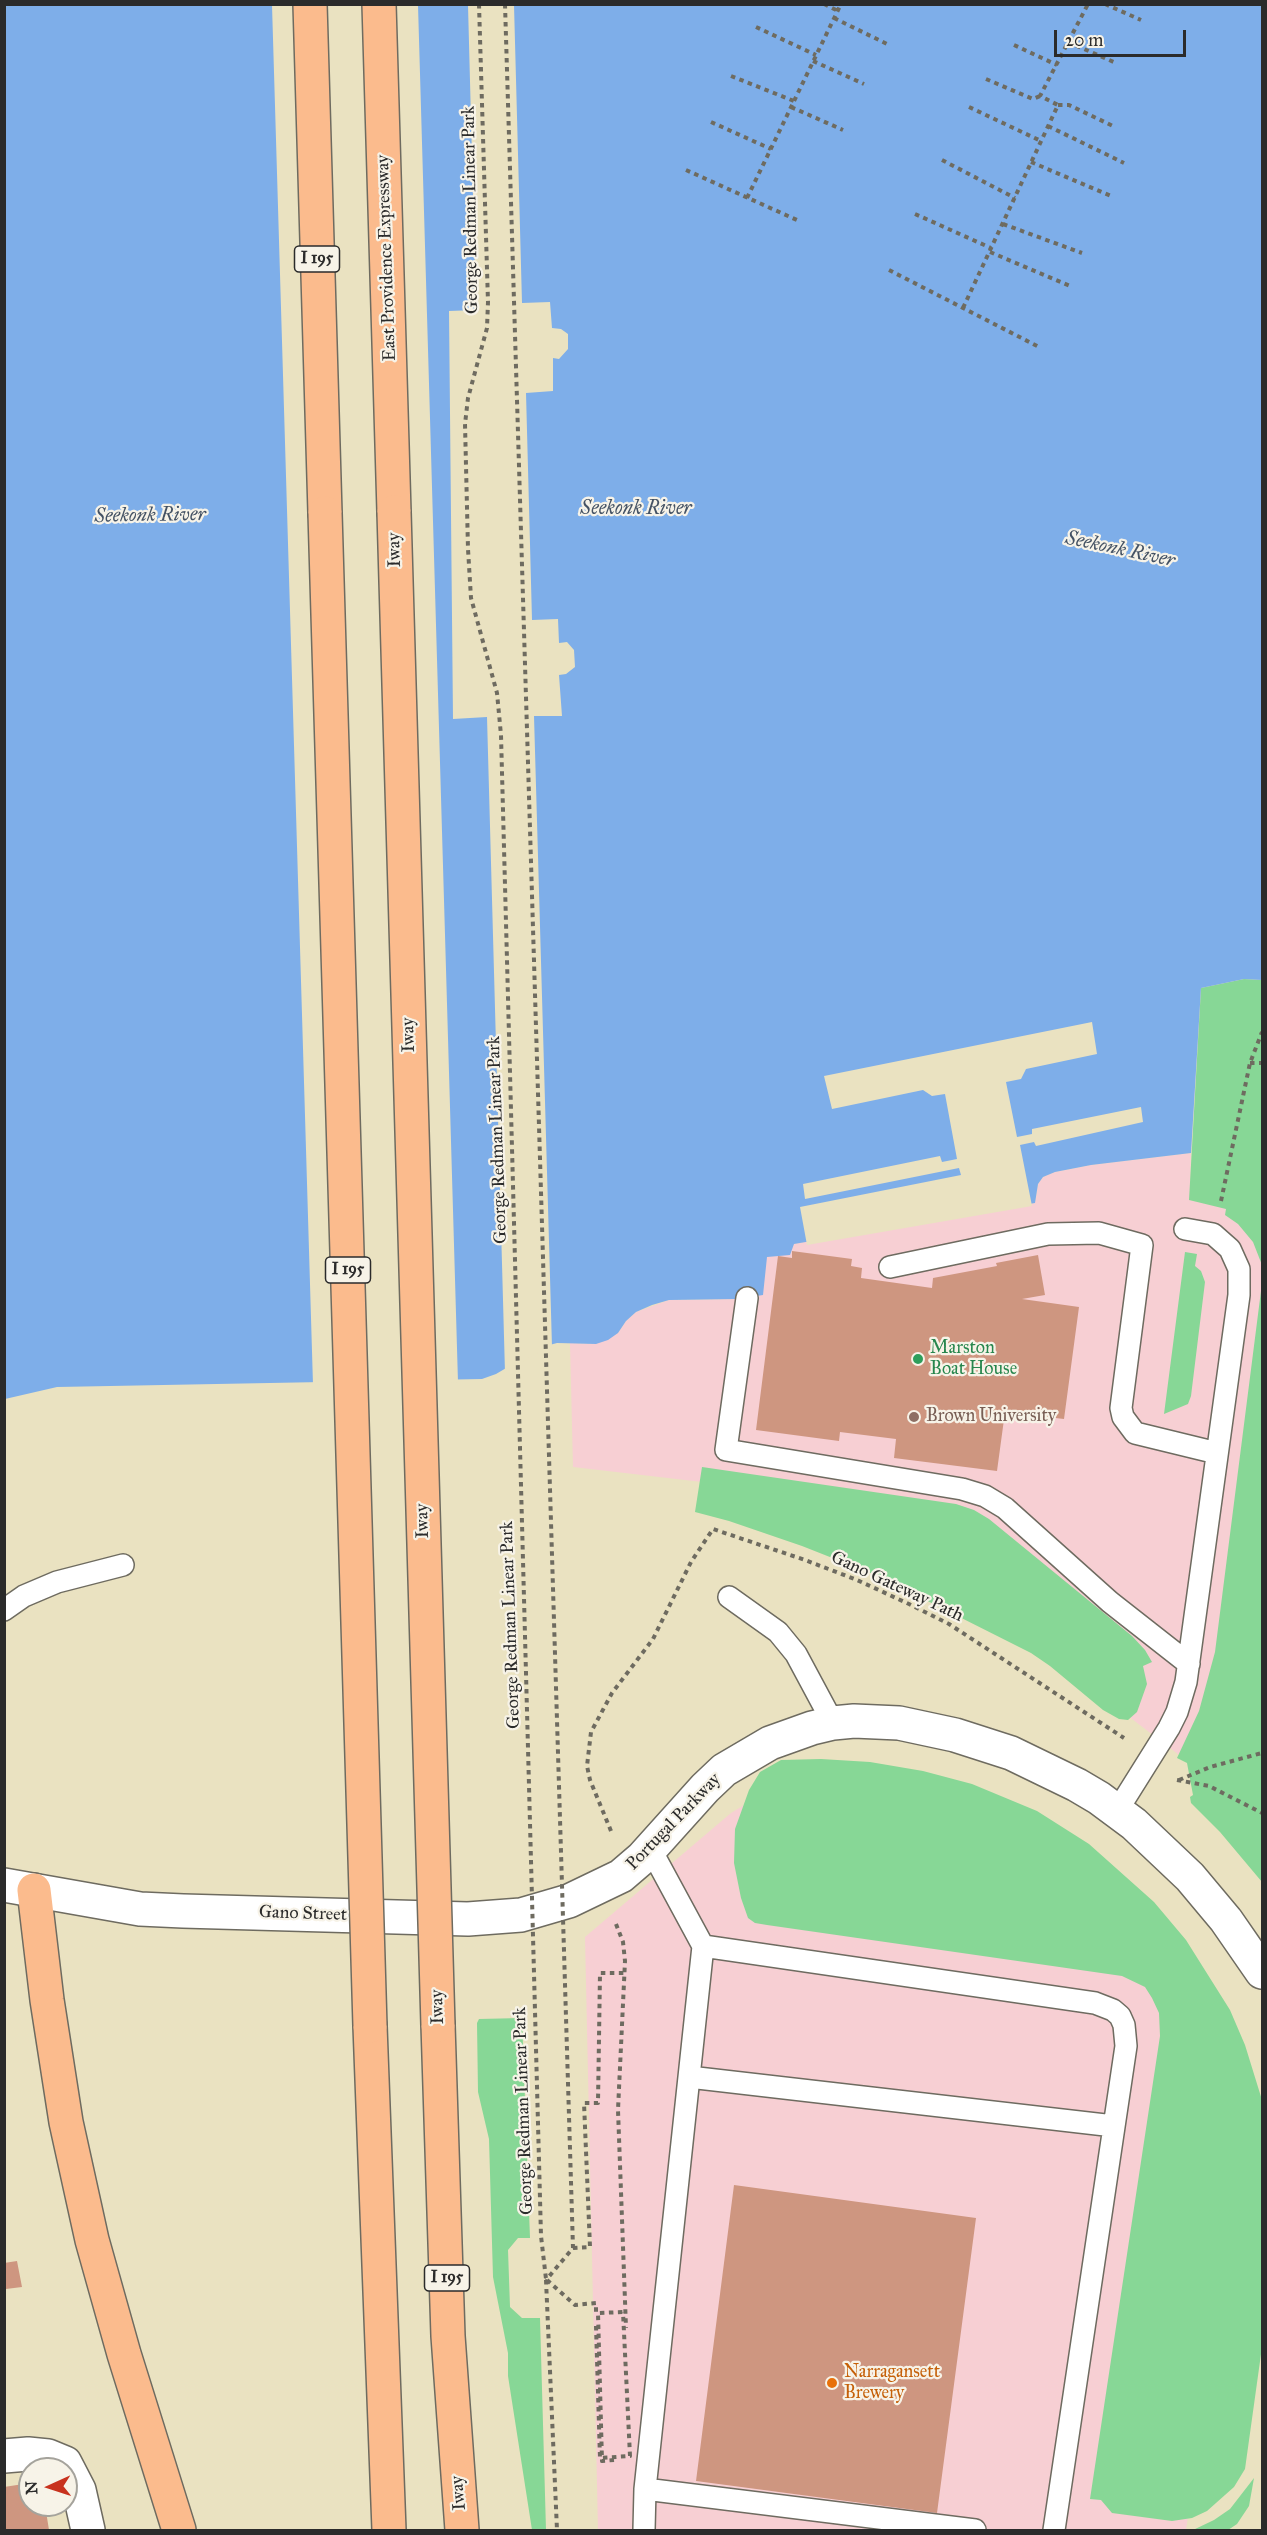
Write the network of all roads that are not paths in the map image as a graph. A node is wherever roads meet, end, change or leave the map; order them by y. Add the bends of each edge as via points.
1 (310, 4) edge
2 (380, 4) edge
3 (394, 512) joint
4 (1185, 1228) dead end
5 (890, 1267) dead end
6 (747, 1298) dead end
7 (1217, 1453) junction
8 (123, 1565) dead end
9 (729, 1597) dead end
10 (4, 1610) edge
11 (1189, 1664) junction
12 (833, 1724) junction
13 (1117, 1810) junction
14 (650, 1848) junction
15 (19, 1888) edge
16 (598, 1888) joint
17 (703, 1946) junction
18 (1263, 1972) edge
19 (689, 2077) junction
20 (1114, 2126) junction
21 (4, 2456) edge
22 (645, 2488) junction
23 (928, 2527) edge
24 (88, 2530) edge
25 (179, 2530) edge
26 (389, 2530) edge
27 (462, 2530) edge
28 (644, 2530) edge
29 (975, 2530) edge
30 (1054, 2530) edge

1 - 26 highway, I 195, bridge via 370,2026
2 - 3 highway, East Providence Expressway / I 195
3 - 27 highway, Iway / I 195, bridge via 448,2336
4 - 7 lane via 1212,1234 1222,1241 1236,1258 1239,1269 1239,1295
5 - 7 lane via 1065,1232 1099,1233 1142,1245 1123,1417 1135,1433
6 - 11 lane via 726,1450 986,1496
7 - 11 lane
8 - 10 lane via 57,1582 24,1596
9 - 12 lane via 778,1632 796,1654
11 - 13 lane via 1177,1712
12 - 13 street, Portugal Parkway via 899,1723 984,1743 1062,1776
12 - 14 street, Portugal Parkway via 770,1743 724,1770
13 - 18 street, Portugal Parkway via 1190,1877
14 - 16 street, Portugal Parkway via 632,1867
14 - 17 lane
15 - 16 street, Gano Street via 140,1908 468,1919 521,1915 553,1907
15 - 25 highway via 46,2000 87,2217 124,2354
17 - 19 lane
17 - 20 lane via 1105,2006 1119,2016 1126,2035
19 - 20 lane
19 - 22 lane
20 - 30 lane
21 - 24 street via 28,2454 65,2463 79,2490
22 - 23 lane
22 - 28 lane
23 - 29 lane

